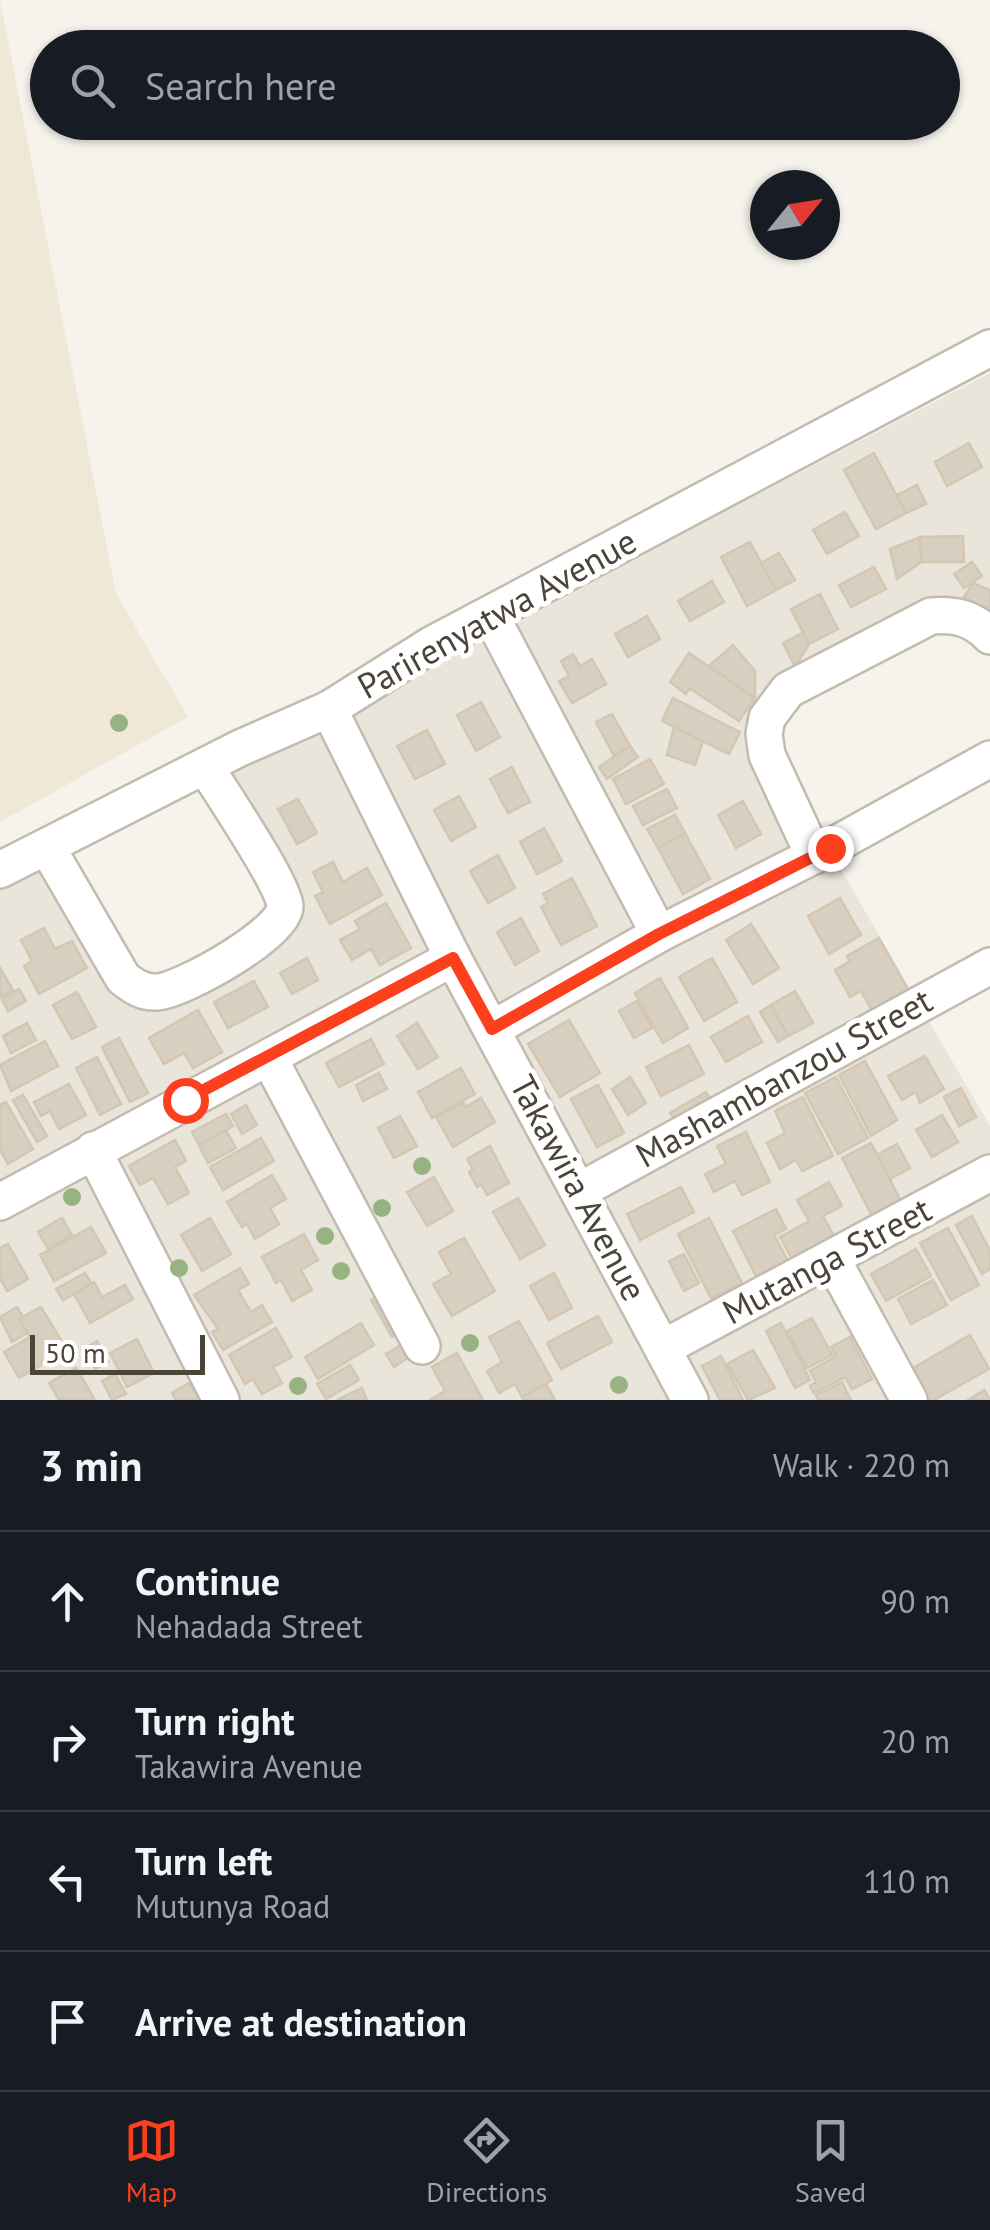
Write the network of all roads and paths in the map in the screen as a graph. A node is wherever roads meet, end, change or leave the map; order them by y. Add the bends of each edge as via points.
1 (990, 348) edge
2 (490, 616) junction
3 (990, 636) edge
4 (330, 709) junction
5 (990, 759) edge
6 (206, 766) junction
7 (47, 847) junction
8 (814, 856) junction
9 (0, 870) edge
10 (659, 934) junction
11 (453, 958) junction
12 (990, 966) edge
13 (492, 1029) junction
14 (269, 1058) junction
15 (93, 1150) junction
16 (990, 1173) edge
17 (579, 1191) junction
18 (0, 1202) edge
19 (832, 1259) junction
20 (422, 1346) dead end
21 (663, 1348) junction
22 (221, 1400) edge
23 (690, 1400) edge
24 (908, 1400) edge

1 - 2 street, Parirenyatwa Avenue
2 - 4 street, Parirenyatwa Avenue via 402,661
2 - 10 street
3 - 8 street via 965,618 931,616 810,676 776,703 764,734 767,755
4 - 6 street, Parirenyatwa Avenue
4 - 11 street, Takawira Avenue
5 - 8 street
6 - 7 street, Parirenyatwa Avenue
6 - 7 street via 286,906 274,928 208,972 160,992 123,978
7 - 9 street, Parirenyatwa Avenue
8 - 10 street
10 - 13 street
11 - 13 street, Takawira Avenue
11 - 14 street
12 - 17 street, Mashambanzou Street
13 - 17 street, Takawira Avenue
14 - 15 street
14 - 20 street
15 - 18 street
15 - 22 street
16 - 19 street, Mutanga Street
17 - 21 street, Takawira Avenue
19 - 21 street, Mutanga Street
19 - 24 street
21 - 23 street, Takawira Avenue

